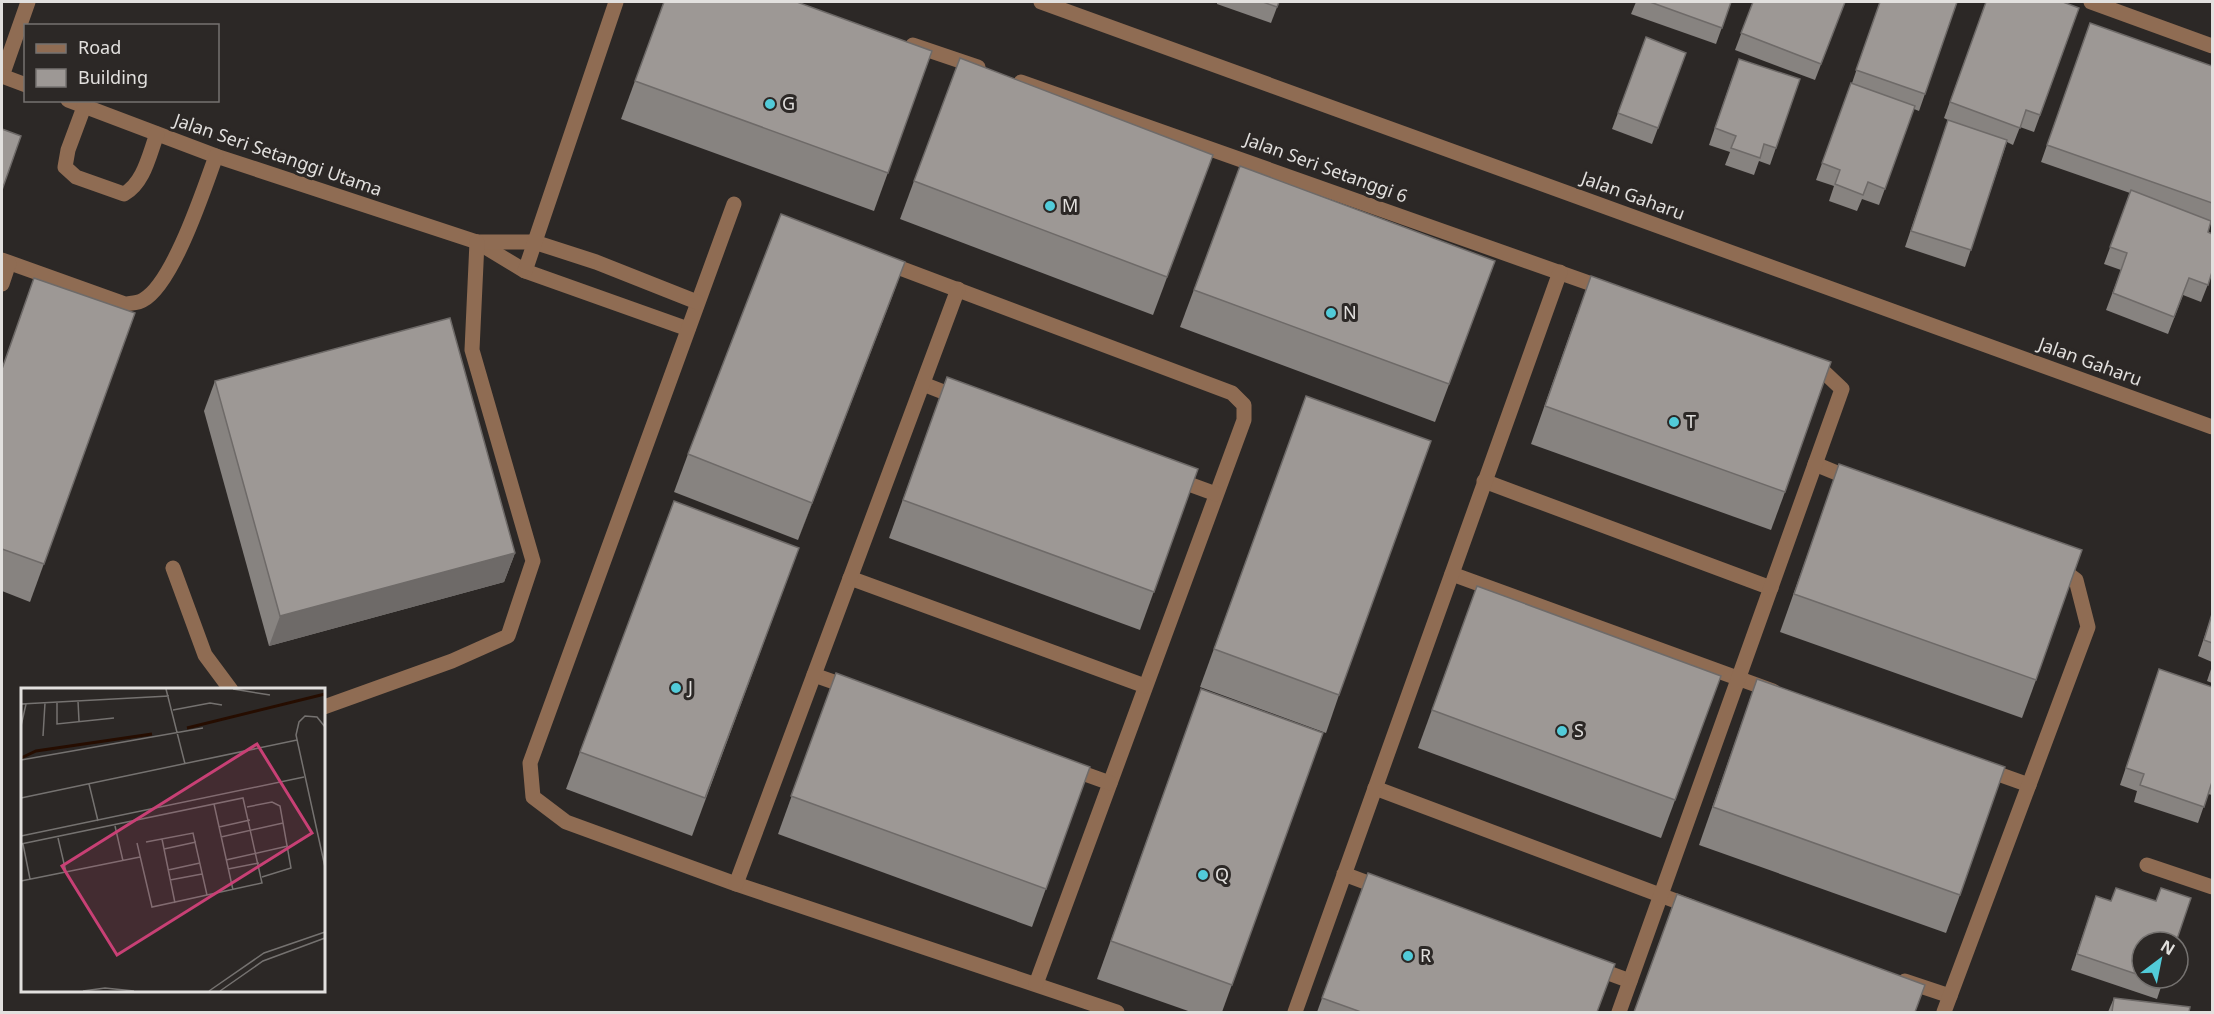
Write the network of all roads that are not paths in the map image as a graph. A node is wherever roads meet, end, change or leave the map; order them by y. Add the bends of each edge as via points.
1 (28, 2) edge
2 (616, 2) edge
3 (1041, 2) edge
4 (2091, 2) edge
5 (898, 40) edge
6 (2212, 46) edge
7 (2, 76) edge
8 (24, 84) edge
9 (73, 102) edge
10 (84, 106) junction
11 (157, 134) junction
12 (216, 156) junction
13 (734, 204) dead end
14 (477, 242) junction
15 (534, 242) junction
16 (869, 257) edge
17 (5, 262) edge
18 (525, 271) junction
19 (1560, 272) junction
20 (2, 284) edge
21 (958, 289) junction
22 (1626, 297) edge
23 (698, 302) junction
24 (688, 329) junction
25 (1791, 359) edge
26 (923, 384) junction
27 (977, 405) edge
28 (2212, 427) edge
29 (1815, 464) junction
30 (1162, 474) edge
31 (1484, 482) junction
32 (1870, 486) edge
33 (1216, 494) junction
34 (2043, 556) edge
35 (173, 568) dead end
36 (1452, 574) junction
37 (850, 578) junction
38 (1771, 588) junction
39 (814, 675) junction
40 (1739, 678) junction
41 (1146, 686) junction
42 (229, 688) edge
43 (1783, 694) edge
44 (869, 695) edge
45 (326, 706) edge
46 (1055, 763) edge
47 (1973, 764) edge
48 (1110, 783) junction
49 (2029, 785) junction
50 (1375, 788) junction
51 (2147, 865) dead end
52 (1344, 874) junction
53 (735, 884) junction
54 (2212, 887) edge
55 (1399, 895) edge
56 (1661, 896) junction
57 (1705, 911) edge
58 (1575, 961) edge
59 (1894, 977) edge
60 (1630, 981) junction
61 (1036, 984) junction
62 (1950, 996) junction
63 (1117, 1012) edge
64 (1295, 1012) edge
65 (1619, 1012) edge
66 (1944, 1012) edge

1 - 7 street
2 - 15 street
3 - 28 street, Jalan Gaharu
4 - 6 street
5 - 19 street, Jalan Seri Setanggi 6
7 - 8 street
9 - 10 street, Jalan Seri Setanggi Utama
10 - 11 street, Jalan Seri Setanggi Utama
10 - 11 street via 65,167 76,177 124,194 135,189
11 - 12 street, Jalan Seri Setanggi Utama
12 - 14 street, Jalan Seri Setanggi Utama
12 - 17 street via 162,283 143,300 125,304
13 - 23 street
14 - 15 street, Jalan Seri Setanggi Utama
14 - 18 street, Jalan Seri Setanggi Utama
14 - 45 street via 472,350 533,561 508,636
15 - 18 street
15 - 23 street, Jalan Seri Setanggi Utama
16 - 21 street
17 - 20 street
18 - 24 street, Jalan Seri Setanggi Utama
19 - 22 street, Jalan Seri Setanggi 6
19 - 31 street
21 - 26 street
21 - 33 street via 1232,393 1244,405 1244,420
23 - 24 street
24 - 53 street via 530,763 533,797 566,822
25 - 29 street via 1824,372 1842,389
26 - 27 street
26 - 37 street
29 - 32 street
29 - 38 street
30 - 33 street
31 - 36 street
31 - 38 street
33 - 41 street
34 - 49 street via 2076,580 2088,627
35 - 42 street via 205,656
36 - 40 street
36 - 50 street
37 - 39 street
37 - 41 street
38 - 40 street
39 - 44 street
39 - 53 street
40 - 43 street
40 - 56 street
41 - 48 street
46 - 48 street
47 - 49 street
48 - 61 street
49 - 62 street
50 - 52 street
50 - 56 street
51 - 54 street
52 - 55 street
52 - 64 street
53 - 61 street
56 - 57 street
56 - 60 street
58 - 60 street
59 - 62 street
60 - 65 street
61 - 63 street
62 - 66 street

